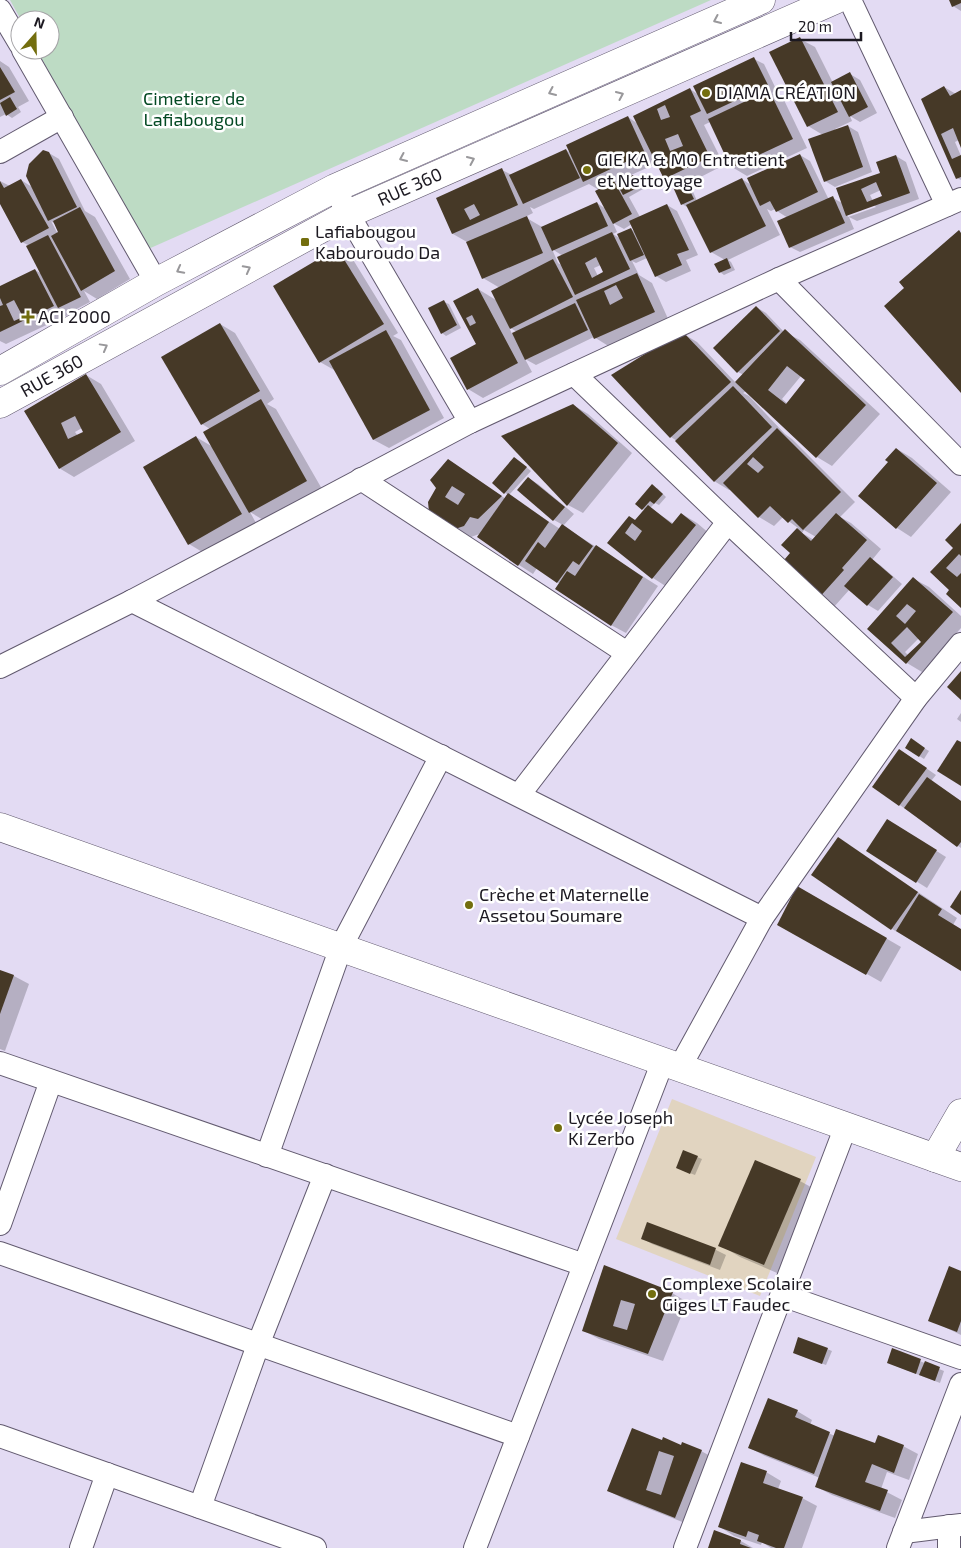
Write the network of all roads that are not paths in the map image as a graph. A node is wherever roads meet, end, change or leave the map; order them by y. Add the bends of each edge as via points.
1 (761, 0) edge
2 (835, 0) edge
3 (850, 0) edge
4 (0, 10) edge
5 (10, 27) edge
6 (29, 60) edge
7 (62, 117) junction
8 (0, 152) edge
9 (335, 188) junction
10 (954, 202) edge
11 (348, 214) junction
12 (779, 280) junction
13 (156, 282) junction
14 (0, 371) edge
15 (574, 374) junction
16 (0, 404) edge
17 (470, 422) junction
18 (961, 464) edge
19 (361, 479) junction
20 (728, 522) junction
21 (132, 600) junction
22 (961, 644) edge
23 (627, 653) junction
24 (0, 667) edge
25 (916, 698) junction
26 (441, 756) junction
27 (519, 795) junction
28 (0, 827) edge
29 (762, 918) junction
30 (341, 947) junction
31 (0, 1063) edge
32 (672, 1064) junction
33 (51, 1081) junction
34 (961, 1114) edge
35 (846, 1126) junction
36 (267, 1156) junction
37 (935, 1158) junction
38 (961, 1167) edge
39 (325, 1175) junction
40 (0, 1224) edge
41 (0, 1253) edge
42 (584, 1265) junction
43 (782, 1295) junction
44 (258, 1345) junction
45 (961, 1358) edge
46 (961, 1384) edge
47 (0, 1436) edge
48 (518, 1436) junction
49 (107, 1474) junction
50 (200, 1507) junction
51 (953, 1533) edge
52 (901, 1540) edge
53 (81, 1548) edge
54 (315, 1548) edge
55 (475, 1548) edge
56 (685, 1548) edge

1 -> 9 main road, RUE 360
11 -> 2 main road, RUE 360
3 - 10 street
4 - 5 street
6 - 7 street
7 - 8 street
7 - 13 street
9 - 11 street
9 -> 13 main road, RUE 360
10 - 12 street
16 -> 11 main road, RUE 360
11 - 17 street
12 - 15 street
12 - 18 street
13 - 14 main road, RUE 360
15 - 17 street
15 - 20 street
17 - 19 street
19 - 21 street
19 - 23 street
20 - 23 street
20 - 25 street
21 - 24 street
21 - 26 street
22 - 25 street
23 - 27 street
25 - 29 street
26 - 27 street
26 - 30 street
27 - 29 street
28 - 30 main road
29 - 32 street
30 - 32 main road
30 - 36 street
31 - 33 street
32 - 35 main road
32 - 42 street
33 - 36 street
33 - 40 street
34 - 37 main road
35 - 37 main road
35 - 43 street
36 - 39 street
37 - 38 main road
39 - 42 street
39 - 44 street
41 - 44 street
42 - 48 street
43 - 45 street
43 - 56 street
44 - 48 street
44 - 50 street
46 - 52 street
47 - 49 street
48 - 55 street
49 - 50 street
49 - 53 street
50 - 54 street
51 - 52 street

